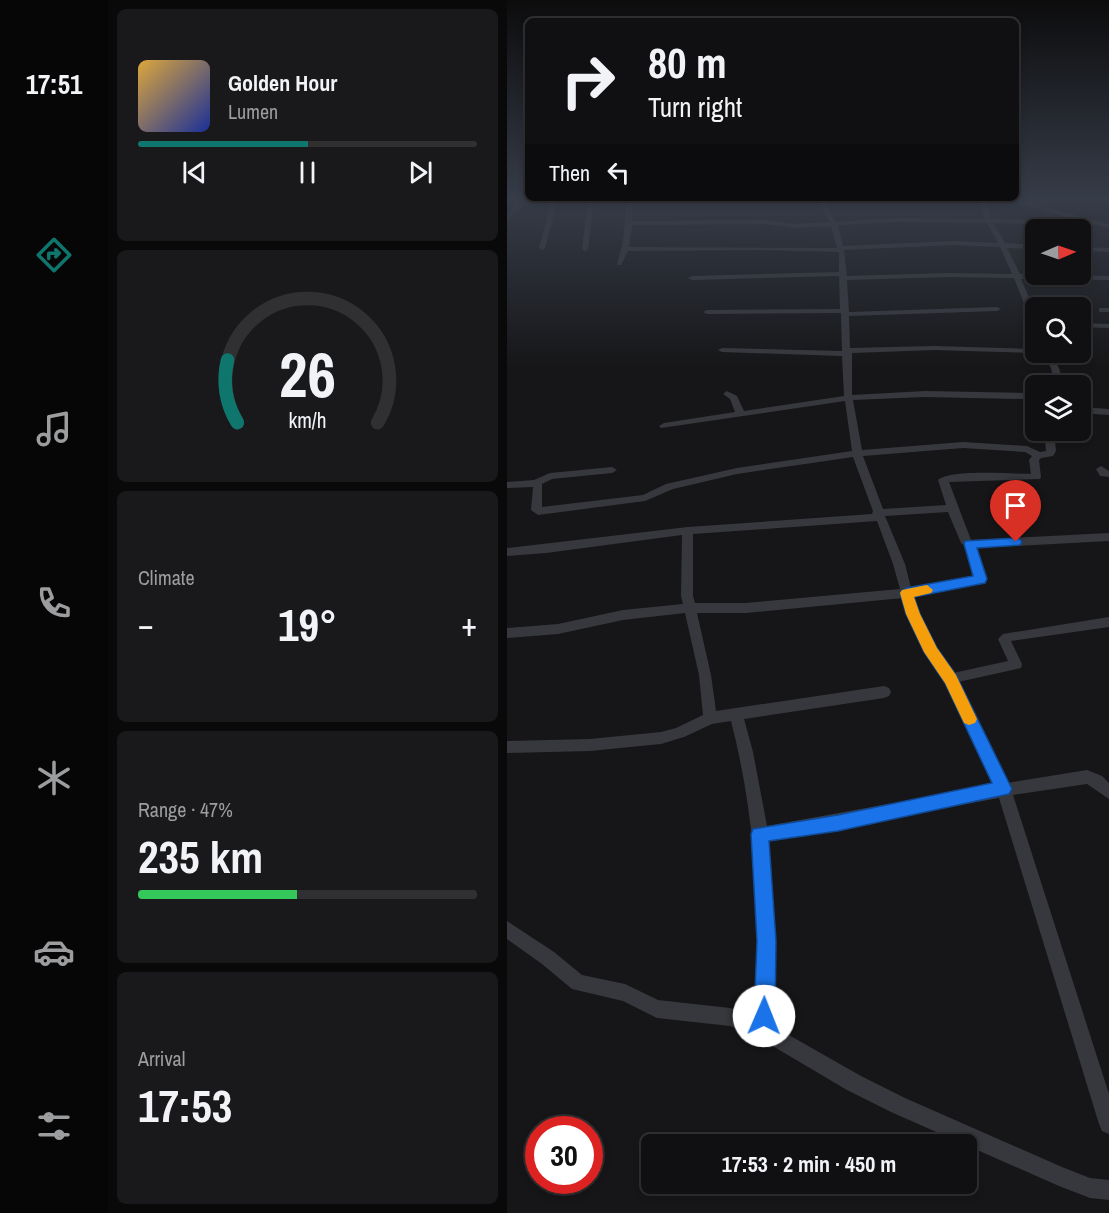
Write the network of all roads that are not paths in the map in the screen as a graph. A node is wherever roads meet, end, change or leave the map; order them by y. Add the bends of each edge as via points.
1 (624, 255) edge
2 (841, 255) edge
3 (1008, 255) edge
4 (619, 264) dead end
5 (843, 276) junction
6 (1018, 276) junction
7 (692, 278) dead end
8 (1109, 278) edge
9 (1027, 297) edge
10 (997, 309) dead end
11 (707, 312) dead end
12 (846, 312) junction
13 (1091, 325) edge
14 (1109, 326) edge
15 (722, 350) dead end
16 (1025, 351) edge
17 (848, 352) junction
18 (727, 394) dead end
19 (1025, 396) edge
20 (849, 398) junction
21 (1091, 411) edge
22 (1109, 412) edge
23 (741, 415) junction
24 (664, 426) dead end
25 (1049, 441) edge
26 (857, 453) junction
27 (1038, 455) junction
28 (612, 470) dead end
29 (536, 483) junction
30 (507, 485) edge
31 (952, 508) junction
32 (878, 515) junction
33 (688, 531) junction
34 (1109, 537) edge
35 (970, 544) junction
36 (507, 552) edge
37 (906, 593) junction
38 (690, 608) junction
39 (1109, 622) edge
40 (507, 633) edge
41 (950, 679) junction
42 (884, 692) dead end
43 (736, 714) junction
44 (710, 718) junction
45 (507, 747) edge
46 (1003, 789) junction
47 (1108, 790) edge
48 (760, 834) junction
49 (507, 929) edge
50 (763, 1031) junction
51 (1109, 1124) edge
52 (1109, 1190) edge

1 - 4 street
2 - 5 street
3 - 6 street
5 - 6 street
5 - 7 street
5 - 12 street
6 - 8 street
6 - 9 street
10 - 12 street
11 - 12 street
12 - 17 street
13 - 14 street
15 - 17 street
16 - 17 street via 935,348
17 - 20 street
18 - 23 street via 734,398
19 - 20 street via 925,394
20 - 23 street
20 - 26 street
21 - 22 street
23 - 24 street
25 - 27 street via 1050,454
26 - 27 street via 963,445 1027,449
26 - 29 street via 717,475 670,486 645,498 544,511 536,510
26 - 32 street
27 - 31 street via 1033,478 946,478 943,480
28 - 29 street via 550,476
29 - 30 street
31 - 32 street
31 - 35 street
32 - 33 street
32 - 37 street via 899,564
33 - 36 street
33 - 38 street
34 - 35 street
35 - 37 street via 980,579
37 - 38 street via 733,609
37 - 41 street via 931,652
38 - 40 street
38 - 44 street
39 - 41 street via 1007,637 1004,639 1016,664
41 - 46 street
42 - 43 street
43 - 44 street
43 - 48 street
44 - 45 street via 661,738
46 - 47 street via 1087,777
46 - 48 street via 838,823
46 - 51 street
48 - 50 street via 767,941
49 - 50 street via 578,983 625,993 657,1009 730,1017
50 - 52 street via 898,1105 1059,1176 1090,1188

